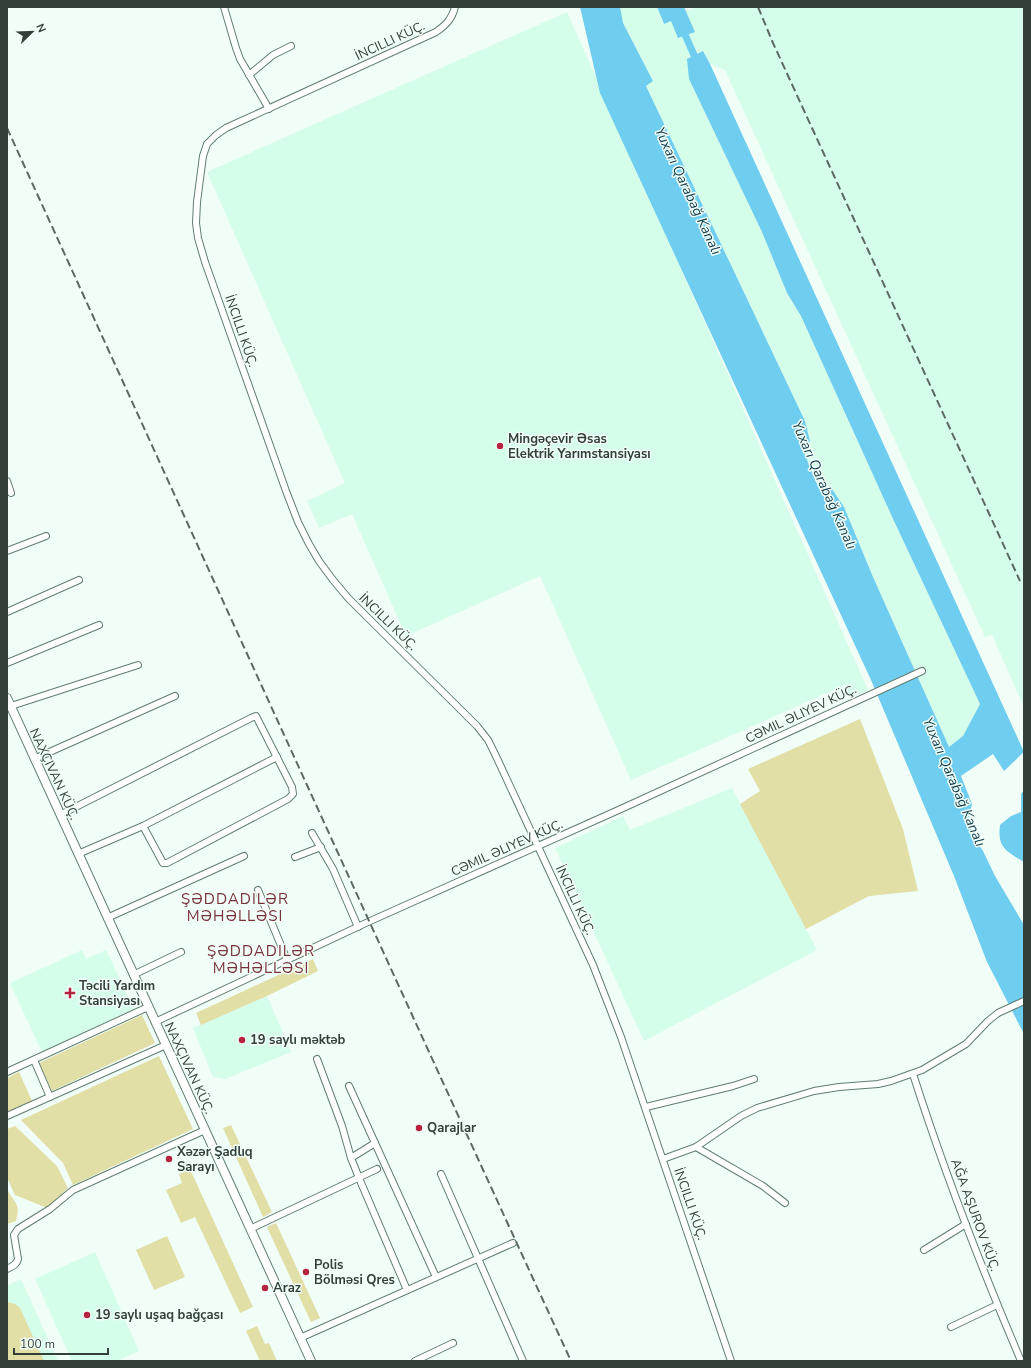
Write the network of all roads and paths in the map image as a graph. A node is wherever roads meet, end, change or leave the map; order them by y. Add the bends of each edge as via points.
1 (224, 7) edge
2 (455, 7) edge
3 (291, 46) dead end
4 (249, 75) junction
5 (268, 109) junction
6 (7, 481) edge
7 (11, 493) dead end
8 (46, 536) dead end
9 (7, 551) edge
10 (79, 580) dead end
11 (7, 612) edge
12 (99, 625) dead end
13 (7, 663) edge
14 (138, 665) dead end
15 (922, 671) dead end
16 (175, 696) dead end
17 (7, 698) edge
18 (11, 706) junction
19 (277, 757) junction
20 (34, 759) junction
21 (60, 815) junction
22 (143, 826) junction
23 (312, 833) dead end
24 (538, 846) junction
25 (321, 847) junction
26 (78, 854) junction
27 (244, 856) dead end
28 (295, 857) dead end
29 (258, 890) dead end
30 (107, 918) junction
31 (358, 927) junction
32 (181, 952) dead end
33 (287, 960) junction
34 (133, 975) junction
35 (1024, 1001) edge
36 (148, 1007) junction
37 (155, 1022) junction
38 (166, 1045) junction
39 (317, 1059) dead end
40 (34, 1060) junction
41 (7, 1072) edge
42 (913, 1074) junction
43 (754, 1080) dead end
44 (349, 1086) dead end
45 (50, 1097) junction
46 (646, 1107) junction
47 (7, 1116) edge
48 (205, 1130) junction
49 (375, 1143) junction
50 (696, 1147) junction
51 (351, 1158) junction
52 (663, 1159) junction
53 (377, 1169) dead end
54 (441, 1174) dead end
55 (359, 1178) junction
56 (785, 1203) dead end
57 (966, 1224) junction
58 (250, 1229) junction
59 (513, 1243) dead end
60 (924, 1250) dead end
61 (479, 1258) junction
62 (7, 1269) edge
63 (436, 1278) junction
64 (407, 1290) junction
65 (997, 1305) junction
66 (951, 1327) dead end
67 (300, 1338) junction
68 (453, 1343) dead end
69 (311, 1361) edge
70 (415, 1361) edge
71 (524, 1361) edge
72 (732, 1361) edge
73 (1021, 1361) edge

1 - 4 street via 236,48
2 - 5 street, İNCILLI KÜÇ. via 450,20 436,32
3 - 4 street via 273,55
4 - 5 street
5 - 24 street, İNCILLI KÜÇ. via 226,128 207,144 203,156 196,222 205,262 286,491 309,544 333,580 488,740
6 - 7 street
8 - 9 street
10 - 11 street
12 - 13 street
14 - 18 street
15 - 24 street, CƏMIL ƏLIYEV KÜÇ.
16 - 20 street
17 - 18 street
18 - 20 street
19 - 21 street via 256,716
19 - 22 street
19 - 22 street via 292,787 293,794 288,799 167,863 163,863 159,858
20 - 21 street
21 - 26 street
22 - 26 street
23 - 25 street
24 - 31 street, CƏMIL ƏLIYEV KÜÇ.
24 - 46 street, İNCILLI KÜÇ. via 593,965
25 - 28 street
25 - 31 street
26 - 30 street
27 - 30 street
29 - 33 street
30 - 34 street
31 - 33 street, CƏMIL ƏLIYEV KÜÇ.
32 - 34 street
33 - 37 street, CƏMIL ƏLIYEV KÜÇ.
34 - 36 street
35 - 42 street via 992,1018 966,1044
36 - 37 street
36 - 40 street
37 - 38 street
38 - 45 street
38 - 48 street
39 - 51 street
40 - 41 street
40 - 45 street
42 - 50 street via 878,1084 814,1091 756,1108
42 - 57 street, AĞA AŞUROV KÜÇ.
43 - 46 street
44 - 49 street
45 - 47 street
46 - 52 street, İNCILLI KÜÇ.
48 - 58 street
48 - 62 street via 74,1190 50,1209 18,1228 14,1235 18,1262
49 - 51 street
49 - 63 street
50 - 52 street
50 - 56 street via 763,1186
51 - 55 street
52 - 72 street, İNCILLI KÜÇ.
53 - 55 street
54 - 61 street
55 - 58 street
55 - 64 street
57 - 60 street
57 - 65 street, AĞA AŞUROV KÜÇ.
58 - 67 street
59 - 61 street
61 - 63 street
61 - 71 street
63 - 64 street
64 - 67 street
65 - 66 street
65 - 73 street, AĞA AŞUROV KÜÇ.
67 - 69 street
68 - 70 street

